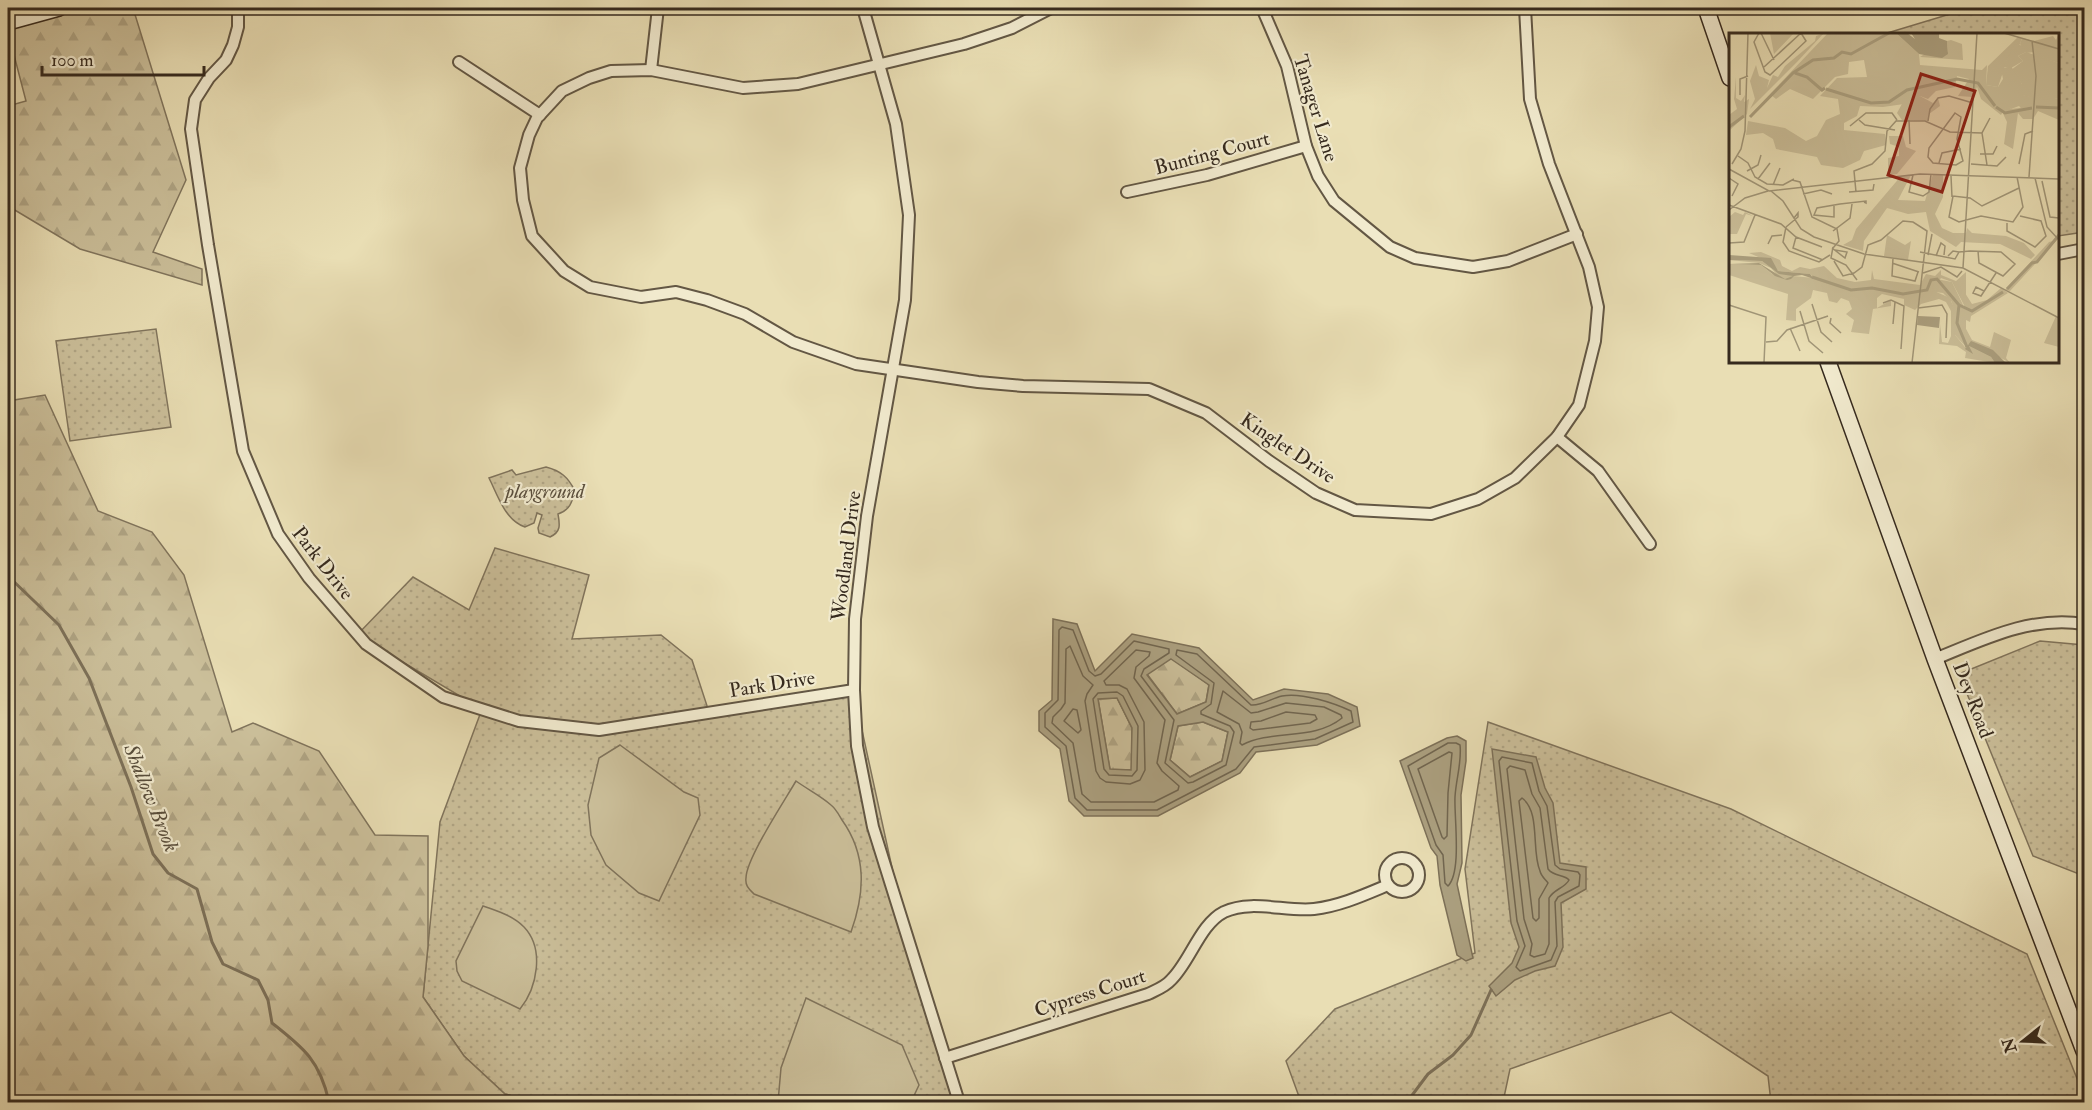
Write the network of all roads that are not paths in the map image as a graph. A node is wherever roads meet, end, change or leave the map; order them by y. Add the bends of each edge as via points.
1 (59, 8) edge
2 (238, 8) edge
3 (658, 8) edge
4 (863, 8) edge
5 (1051, 8) edge
6 (1262, 8) edge
7 (1525, 8) edge
8 (1706, 8) edge
9 (8, 22) edge
10 (459, 63) dead end
11 (879, 66) junction
12 (651, 70) junction
13 (1729, 72) edge
14 (540, 115) junction
15 (1306, 146) junction
16 (1127, 192) dead end
17 (1577, 234) junction
18 (2085, 249) edge
19 (2059, 254) edge
20 (1828, 363) edge
21 (892, 369) junction
22 (1557, 437) junction
23 (1650, 544) dead end
24 (2085, 624) edge
25 (1935, 659) junction
26 (854, 690) junction
27 (1388, 885) dead end
28 (2085, 1051) edge
29 (945, 1058) junction
30 (958, 1102) edge

1 - 9 main road
2 - 26 street, Park Drive via 233,45 195,100 191,129 243,451 278,534 309,578 362,639 443,696 519,721 599,730
3 - 12 street
4 - 11 street, Woodland Drive
5 - 11 street via 1012,28
6 - 15 street, Tanager Lane via 1287,66
7 - 17 street, Kinglet Drive via 1530,99 1549,164
8 - 13 main road
10 - 14 street
11 - 12 street, Kinglet Drive via 798,84 743,88
11 - 21 street, Woodland Drive via 896,124 909,214 905,300
12 - 14 street, Kinglet Drive via 611,71 589,78 562,91
14 - 21 street, Kinglet Drive via 529,135 520,168 523,200 532,236 564,271 590,287 641,297 676,292 707,300 745,314 793,342 856,364
15 - 16 street, Bunting Court via 1207,175
15 - 17 street, Tanager Lane via 1334,201 1390,247 1415,258 1473,267 1508,261
17 - 22 street, Kinglet Drive via 1598,307 1595,341 1579,405
18 - 19 street
20 - 25 main road, Dey Road
21 - 22 street, Kinglet Drive via 1023,386 1149,389 1206,413 1316,493 1355,510 1431,514 1479,499 1515,478
21 - 26 street, Woodland Drive via 867,516 855,618
22 - 23 street via 1598,471
24 - 25 street via 2032,624
25 - 28 main road, Dey Road
26 - 29 street, Woodland Drive via 857,746 873,827
27 - 29 street, Cypress Court via 1319,908 1256,906 1226,911 1216,916 1179,972 1160,988
29 - 30 street, Woodland Drive

